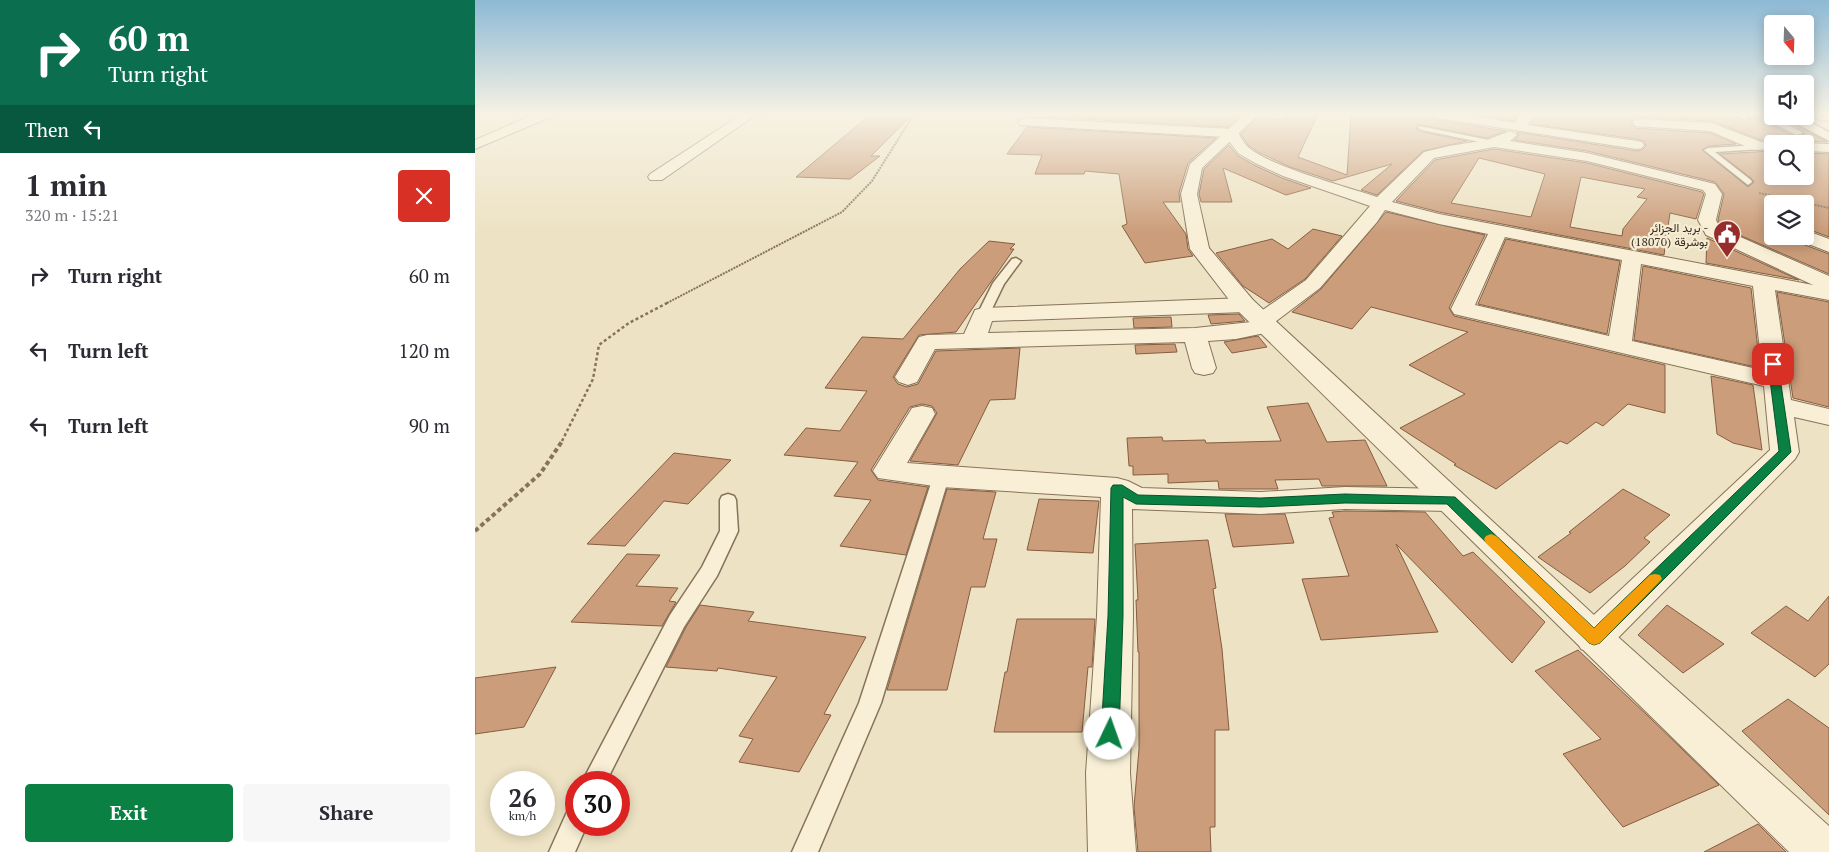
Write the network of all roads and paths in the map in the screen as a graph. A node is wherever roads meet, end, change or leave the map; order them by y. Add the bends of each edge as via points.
1 (691, 154) edge
2 (889, 154) edge
3 (1208, 154) edge
4 (1249, 154) edge
5 (1434, 154) edge
6 (1567, 154) edge
7 (1637, 154) edge
8 (1713, 154) edge
9 (1638, 168) junction
10 (656, 177) dead end
11 (1748, 182) dead end
12 (1755, 192) dead end
13 (1380, 204) junction
14 (1829, 208) edge
15 (1499, 230) junction
16 (1814, 234) edge
17 (1829, 239) edge
18 (1814, 240) edge
19 (1829, 246) edge
20 (1632, 256) junction
21 (1016, 261) dead end
22 (1763, 281) junction
23 (1829, 284) edge
24 (1829, 294) edge
25 (983, 314) junction
26 (1258, 317) junction
27 (1195, 335) junction
28 (973, 341) junction
29 (1619, 346) junction
30 (1203, 368) dead end
31 (909, 377) dead end
32 (1776, 393) junction
33 (922, 414) dead end
34 (1829, 417) edge
35 (941, 477) junction
36 (1117, 488) junction
37 (728, 500) dead end
38 (1450, 500) junction
39 (475, 531) edge
40 (1594, 638) junction
41 (600, 771) edge
42 (569, 836) edge
43 (562, 852) edge
44 (805, 852) edge
45 (1112, 852) edge
46 (1823, 852) edge

1 - 10 street
2 - 39 path via 872,181 842,212 629,323 599,345 593,379 567,436 540,474
3 - 26 street via 1195,167 1189,194 1200,249
4 - 13 street via 1297,176
5 - 13 street
6 - 9 street
7 - 9 street
8 - 11 lane
9 - 23 street via 1709,187 1715,194 1707,220 1712,231
12 - 14 path
13 - 15 street
13 - 26 street via 1313,284
15 - 20 street
15 - 29 street via 1462,309
16 - 17 street
18 - 19 street
20 - 22 street
20 - 29 street
21 - 25 lane via 999,283
22 - 24 street
22 - 32 street
25 - 26 street
25 - 28 street
26 - 27 street via 1236,332
26 - 38 street
27 - 28 street
27 - 30 street
28 - 31 street via 927,342
29 - 32 street
32 - 34 street
32 - 40 street via 1785,452
33 - 35 street via 888,471
35 - 36 street
35 - 44 lane via 870,703
36 - 38 street via 1136,499 1261,502 1345,498
36 - 45 street via 1108,773
37 - 41 lane via 729,531 722,548 677,621
38 - 40 street
40 - 46 street
42 - 43 lane

